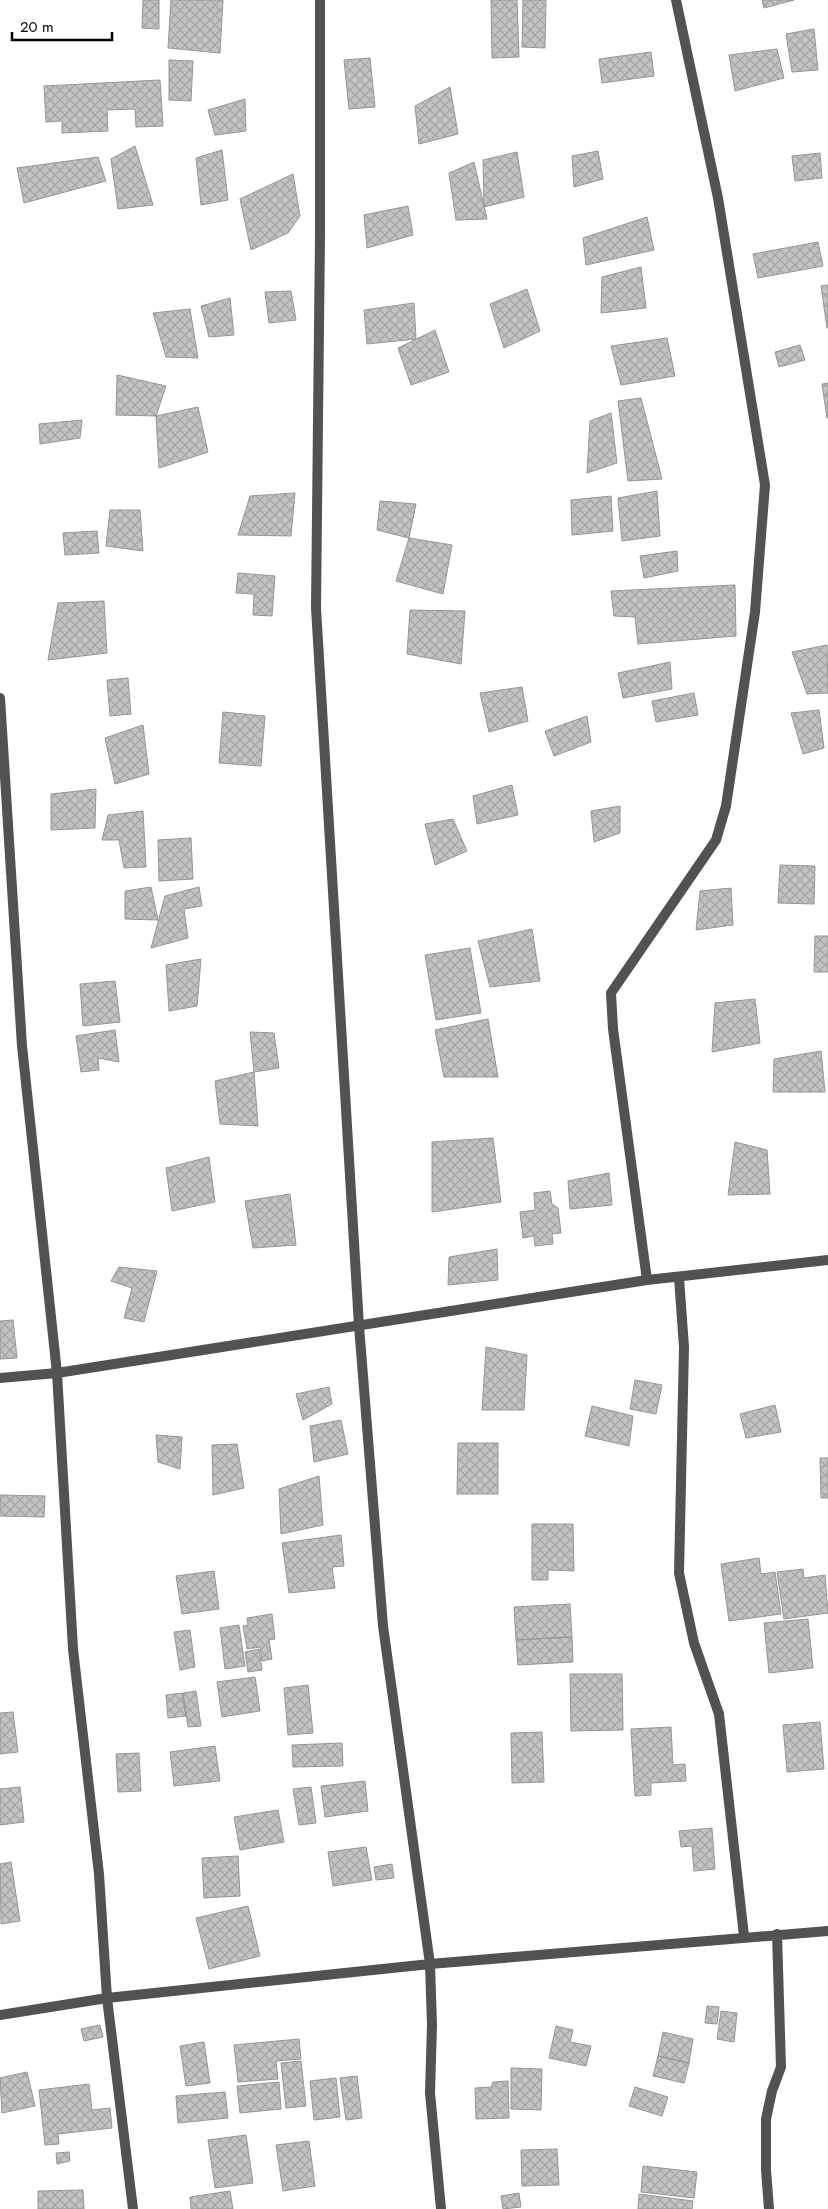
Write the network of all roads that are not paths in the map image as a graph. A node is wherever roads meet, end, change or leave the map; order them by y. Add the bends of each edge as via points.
1 (320, 0) edge
2 (676, 0) edge
3 (0, 698) edge
4 (828, 1260) edge
5 (679, 1278) junction
6 (647, 1280) junction
7 (359, 1326) junction
8 (57, 1373) junction
9 (0, 1378) edge
10 (828, 1931) edge
11 (777, 1934) junction
12 (744, 1936) junction
13 (430, 1964) junction
14 (107, 1998) junction
15 (0, 2015) edge
16 (133, 2209) edge
17 (441, 2209) edge
18 (769, 2209) edge

1 - 7 street via 316,608
2 - 6 street via 718,198 765,485 756,612 726,806 716,840 611,994 613,1030
3 - 8 street via 22,1046
4 - 5 street
5 - 6 street
5 - 12 street via 684,1347 679,1573 694,1643 719,1714
6 - 7 street
7 - 8 street
7 - 13 street via 383,1626
8 - 9 street
8 - 14 street via 73,1649 99,1874
10 - 11 street
11 - 12 street
11 - 18 street via 782,2067 766,2119
12 - 13 street
13 - 14 street
13 - 17 street via 430,2094
14 - 15 street
14 - 16 street

